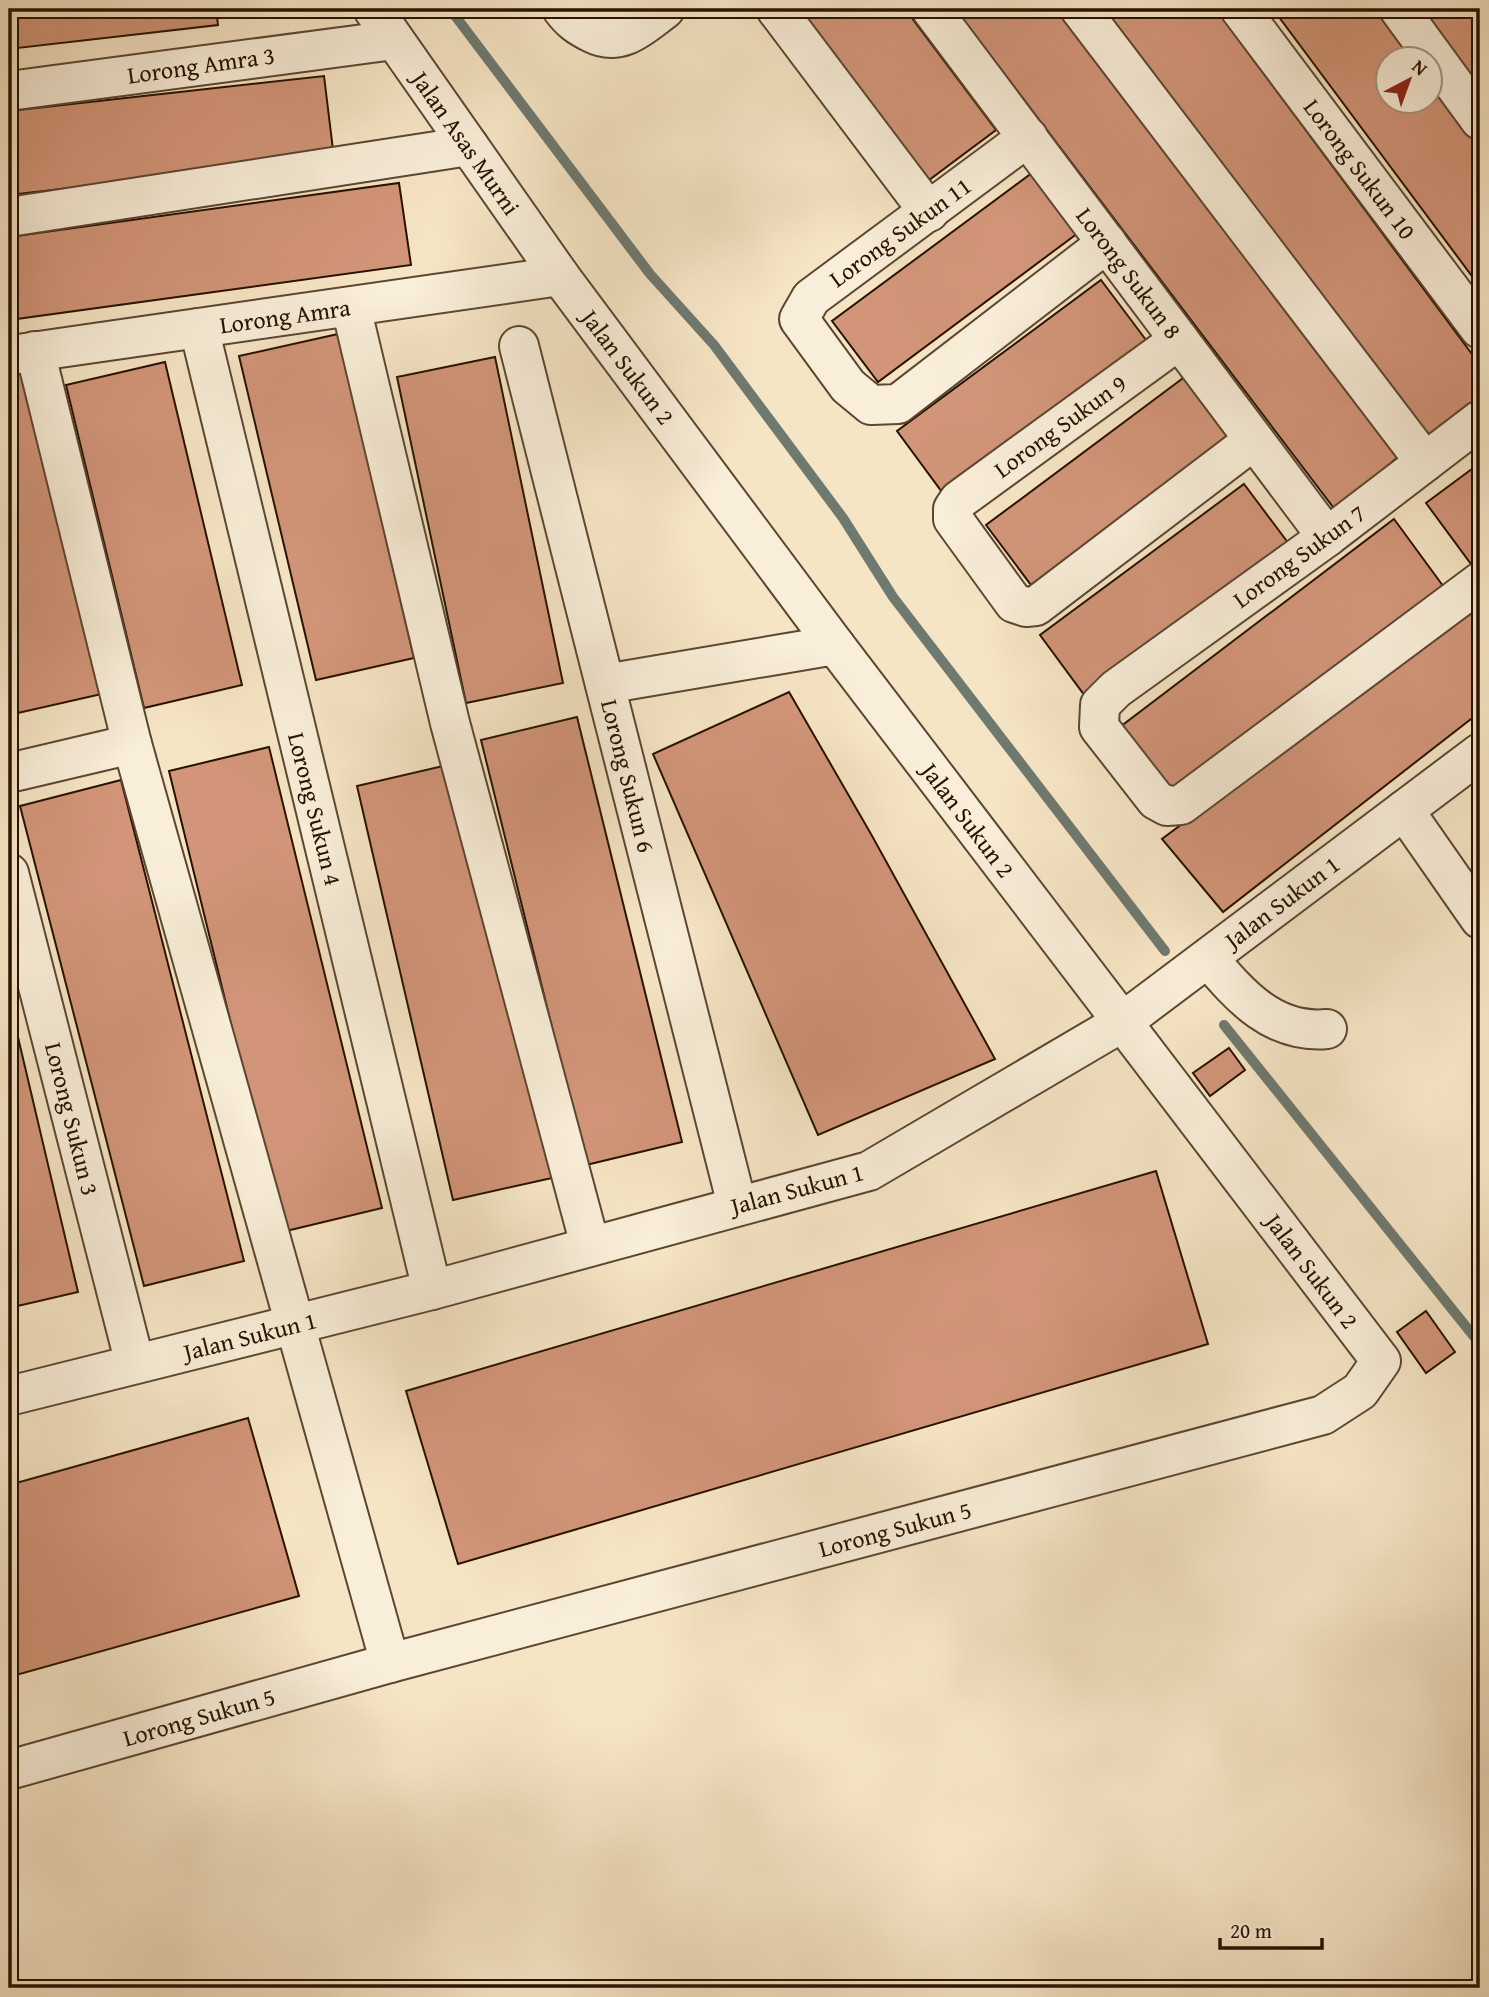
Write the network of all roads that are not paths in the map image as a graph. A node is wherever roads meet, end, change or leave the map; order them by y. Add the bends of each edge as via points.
1 (562, 9) edge
2 (665, 9) edge
3 (776, 9) edge
4 (931, 9) edge
5 (1080, 9) edge
6 (1240, 9) edge
7 (1399, 9) edge
8 (384, 24) edge
9 (9, 91) edge
10 (1480, 120) edge
11 (1028, 137) junction
12 (469, 146) junction
13 (929, 212) junction
14 (9, 217) edge
15 (1107, 243) junction
16 (561, 276) junction
17 (351, 307) junction
18 (199, 328) junction
19 (1480, 329) edge
20 (1179, 340) junction
21 (519, 346) dead end
22 (22, 353) edge
23 (1480, 420) edge
24 (1254, 440) junction
25 (1425, 462) junction
26 (1327, 537) junction
27 (1480, 582) edge
28 (835, 645) junction
29 (605, 684) junction
30 (132, 744) junction
31 (1480, 753) edge
32 (9, 773) edge
33 (1404, 810) junction
34 (9, 873) edge
35 (1480, 919) edge
36 (1208, 958) junction
37 (1122, 1023) junction
38 (1327, 1029) dead end
39 (737, 1205) junction
40 (590, 1245) junction
41 (432, 1290) junction
42 (296, 1324) junction
43 (1381, 1361) joint
44 (135, 1364) junction
45 (9, 1396) edge
46 (390, 1663) junction
47 (9, 1770) edge

1 - 2 street via 572,22 604,39 626,37
3 - 13 street
4 - 11 street, Lorong Sukun 8
5 - 25 street
6 - 19 street, Lorong Sukun 10
7 - 10 street
8 - 9 street, Lorong Amra 3
8 - 12 street, Jalan Asas Murni
11 - 13 street, Lorong Sukun 11
11 - 15 street, Lorong Sukun 8
12 - 14 street
12 - 16 street, Jalan Asas Murni
13 - 15 street, Lorong Sukun 11 via 811,298 799,319 848,386 871,405 898,404
15 - 20 street, Lorong Sukun 8
16 - 17 street, Lorong Amra
16 - 28 street, Jalan Sukun 2
17 - 18 street, Lorong Amra
17 - 40 street via 450,723
18 - 22 street, Lorong Amra
18 - 41 street, Lorong Sukun 4
20 - 24 street, Lorong Sukun 8
20 - 24 street, Lorong Sukun 9 via 959,500 953,509 953,519 1014,603 1036,606
21 - 29 street, Lorong Sukun 6
22 - 30 street
23 - 25 street, Lorong Sukun 7
24 - 26 street, Lorong Sukun 8
25 - 26 street, Lorong Sukun 7
26 - 27 street, Lorong Sukun 7 via 1100,705 1099,727 1156,800 1167,806 1181,805
28 - 29 street
28 - 37 street, Jalan Sukun 2
29 - 39 street, Lorong Sukun 6
30 - 32 street
30 - 42 street
31 - 33 street, Jalan Sukun 1
33 - 35 street
33 - 36 street, Jalan Sukun 1
34 - 44 street, Lorong Sukun 3
36 - 37 street, Jalan Sukun 1
36 - 38 street via 1236,992 1261,1012 1283,1024
37 - 39 street, Jalan Sukun 1 via 869,1171
37 - 43 street, Jalan Sukun 2
39 - 40 street, Jalan Sukun 1
40 - 41 street, Jalan Sukun 1
41 - 42 street, Jalan Sukun 1
42 - 44 street, Jalan Sukun 1
42 - 46 street
43 - 46 street, Lorong Sukun 5 via 1360,1391 1323,1415
44 - 45 street, Jalan Sukun 1
46 - 47 street, Lorong Sukun 5

